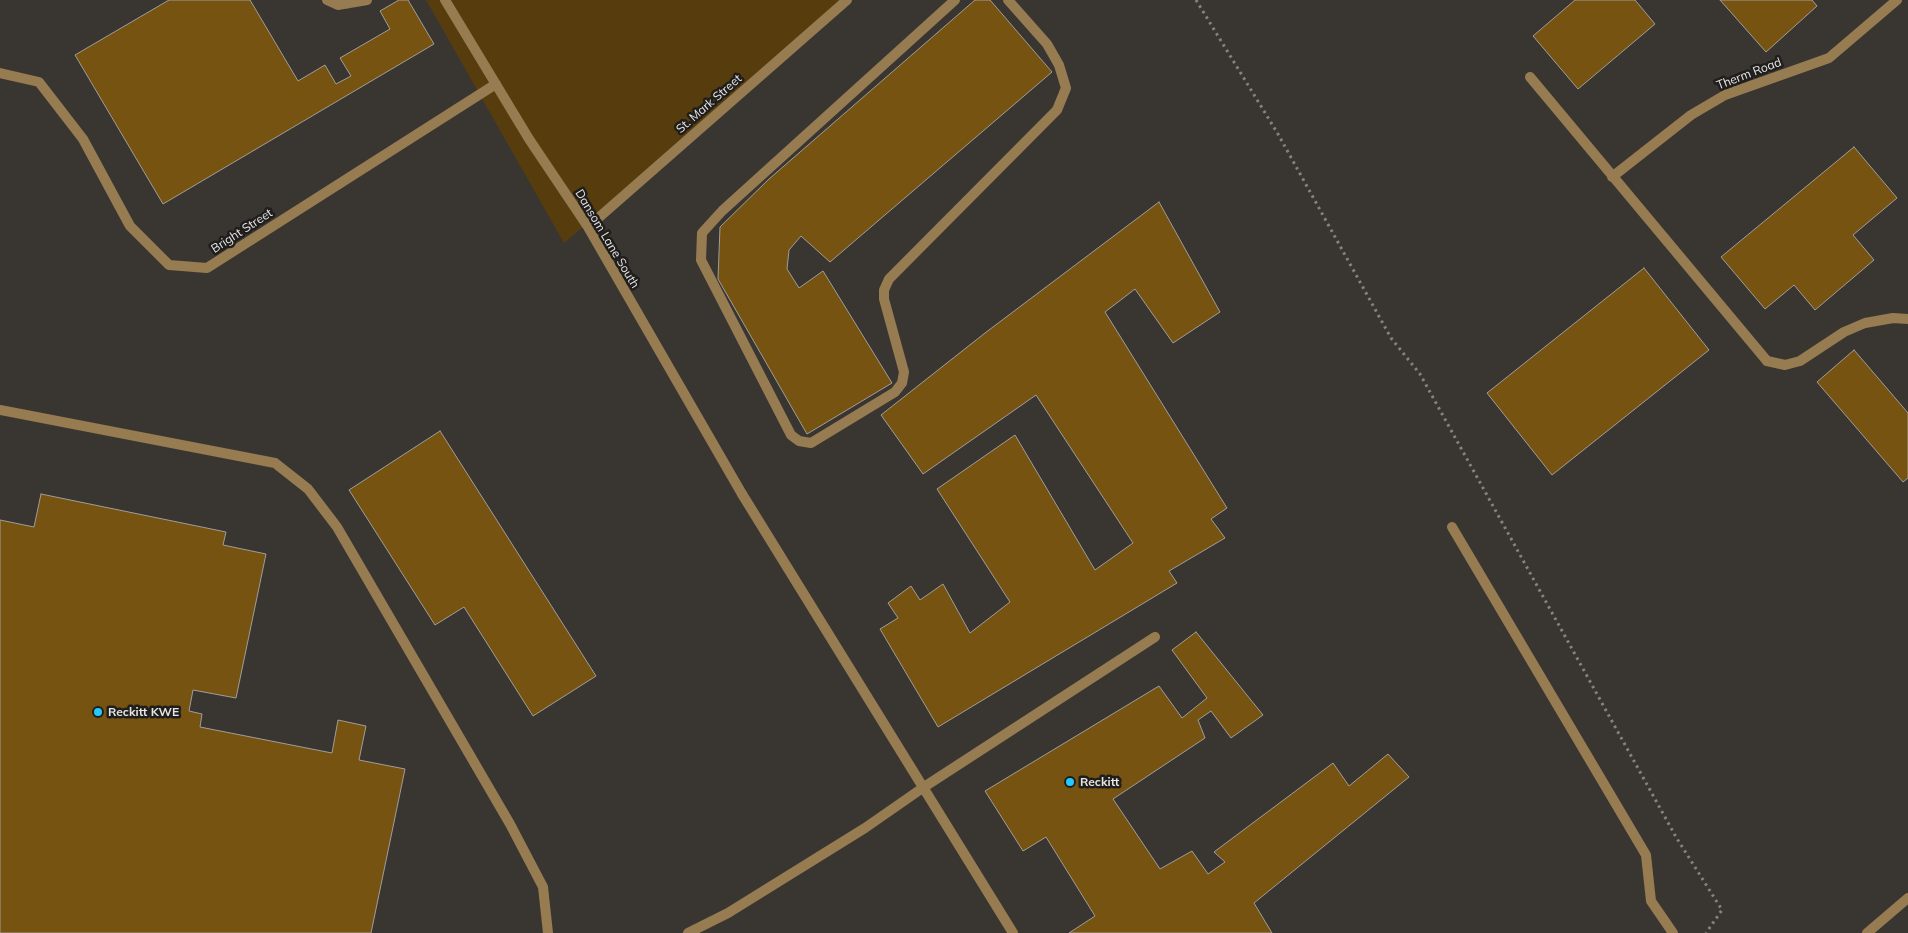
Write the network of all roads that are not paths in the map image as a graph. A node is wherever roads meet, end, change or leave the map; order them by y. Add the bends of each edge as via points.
1 (327, 0) edge
2 (366, 0) edge
3 (445, 0) edge
4 (847, 0) edge
5 (955, 0) edge
6 (1008, 0) edge
7 (1897, 0) edge
8 (0, 73) edge
9 (1530, 77) dead end
10 (496, 84) junction
11 (1612, 177) junction
12 (588, 227) junction
13 (1908, 319) edge
14 (0, 410) edge
15 (1452, 527) dead end
16 (1155, 637) dead end
17 (924, 787) junction
18 (1908, 898) edge
19 (548, 933) edge
20 (688, 933) edge
21 (1012, 933) edge
22 (1673, 933) edge
23 (1867, 933) edge

1 - 2 street via 338,5
3 - 10 street, Dansom Lane South
4 - 12 street, St. Mark Street
5 - 6 street via 722,211 702,234 701,260 791,435 800,441 811,443 895,392 902,383 904,372 884,300 889,279 1057,110 1066,88 1060,65 1047,44
7 - 11 street, Therm Road via 1829,58 1725,95 1691,115
8 - 10 street, Bright Street via 38,82 82,138 130,226 169,265 207,268
9 - 11 street
10 - 12 street, Dansom Lane South
11 - 13 street via 1767,361 1785,365 1800,361 1844,332 1865,323
12 - 17 street, Dansom Lane South via 742,494
14 - 19 street via 275,463 308,489 337,527 510,824 543,887
15 - 22 street via 1646,855 1651,901
16 - 17 street
17 - 20 street via 865,828 728,913
17 - 21 street, Dansom Lane South
18 - 23 street

